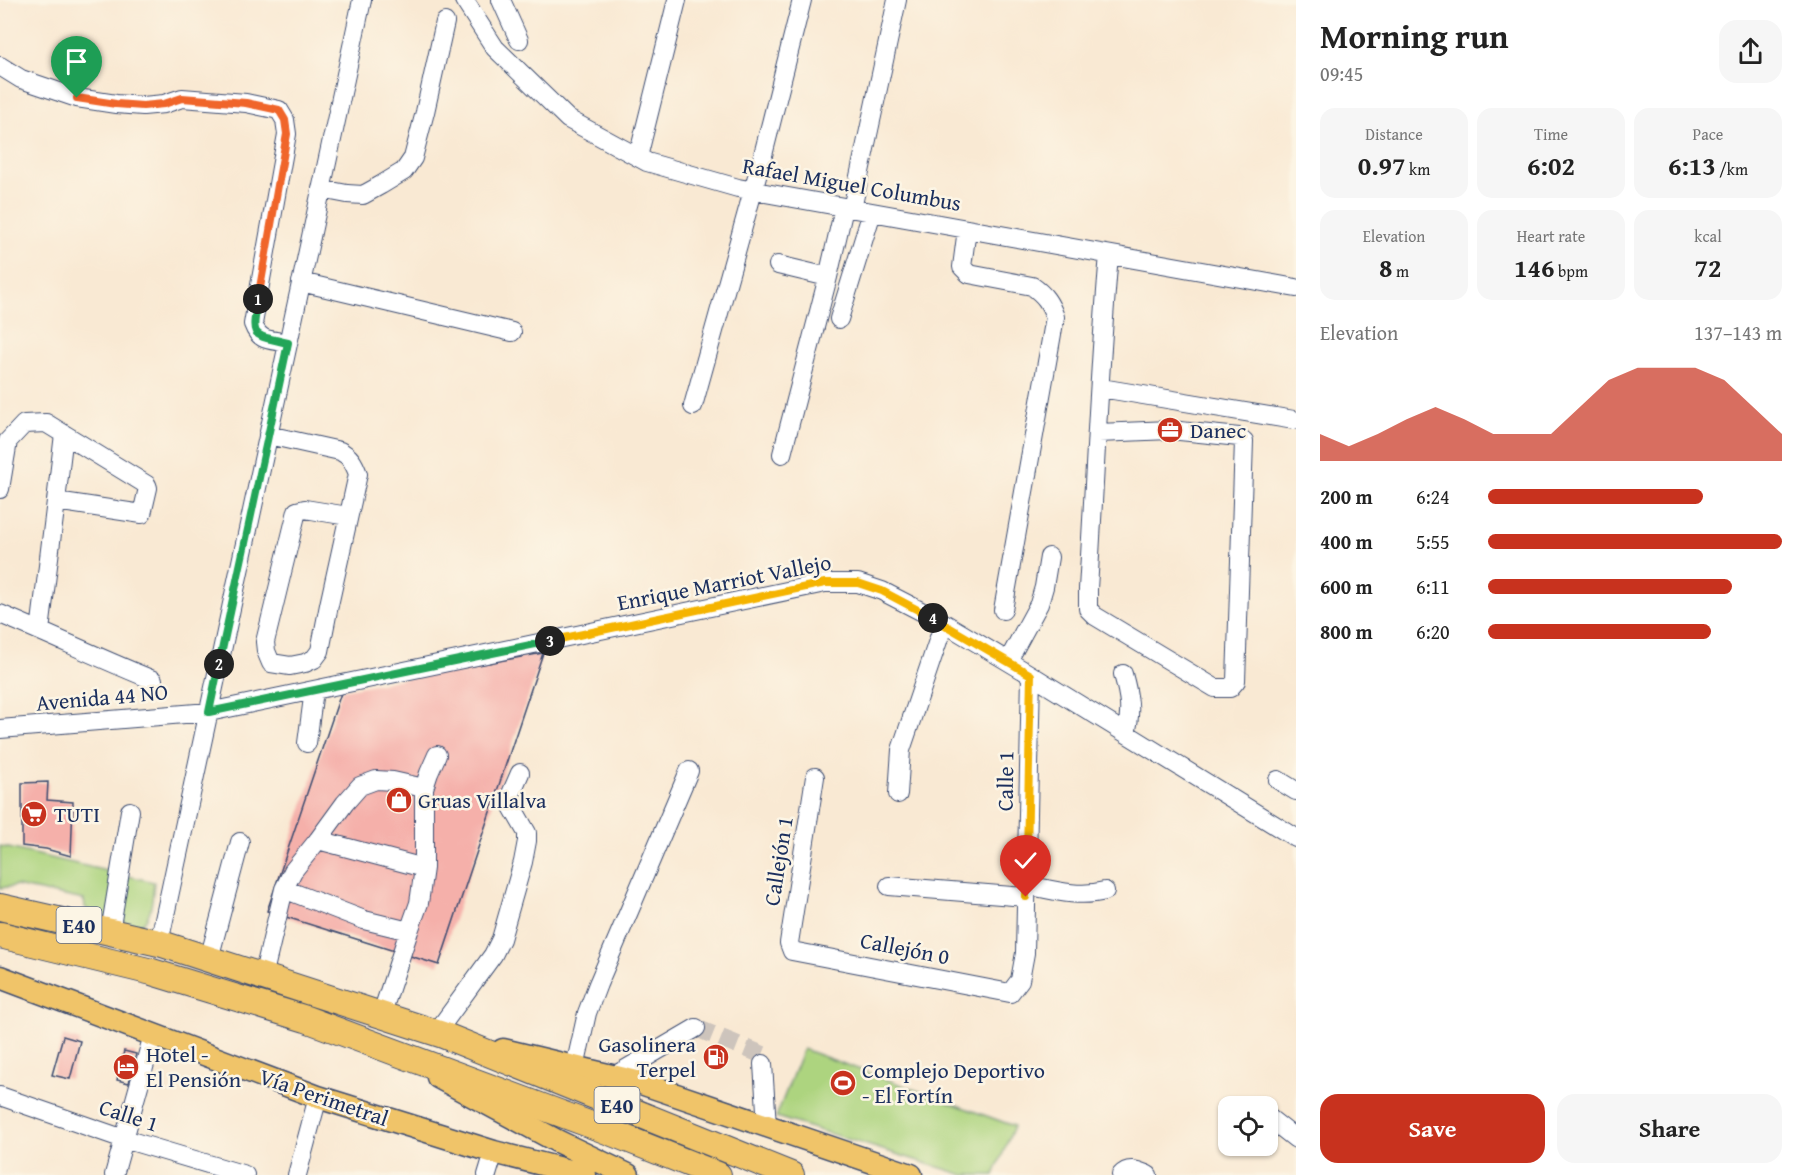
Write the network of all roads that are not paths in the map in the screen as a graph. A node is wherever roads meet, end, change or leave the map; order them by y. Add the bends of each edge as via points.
1 (362, 0) edge
2 (464, 0) edge
3 (501, 0) edge
4 (677, 0) edge
5 (802, 0) edge
6 (897, 0) edge
7 (446, 22) dead end
8 (519, 40) dead end
9 (0, 66) edge
10 (638, 157) junction
11 (321, 189) junction
12 (753, 191) junction
13 (848, 208) junction
14 (872, 213) junction
15 (967, 229) junction
16 (1109, 255) junction
17 (778, 265) dead end
18 (828, 277) junction
19 (301, 282) junction
20 (1296, 288) edge
21 (839, 319) dead end
22 (512, 332) dead end
23 (288, 343) junction
24 (1101, 388) junction
25 (693, 406) dead end
26 (1294, 420) dead end
27 (1098, 433) junction
28 (64, 434) junction
29 (268, 435) junction
30 (782, 454) dead end
31 (0, 489) edge
32 (56, 501) junction
33 (348, 516) junction
34 (1049, 557) dead end
35 (1004, 610) dead end
36 (0, 614) edge
37 (944, 623) junction
38 (40, 631) junction
39 (1008, 661) junction
40 (1123, 674) dead end
41 (1031, 675) junction
42 (153, 680) dead end
43 (314, 690) junction
44 (209, 712) junction
45 (0, 729) edge
46 (1126, 733) junction
47 (307, 743) dead end
48 (437, 755) dead end
49 (689, 771) dead end
50 (520, 773) dead end
51 (815, 777) dead end
52 (1278, 780) dead end
53 (424, 788) junction
54 (1296, 791) edge
55 (897, 794) dead end
56 (130, 811) dead end
57 (1296, 838) edge
58 (318, 840) junction
59 (240, 842) dead end
60 (424, 868) junction
61 (889, 886) dead end
62 (284, 889) junction
63 (1026, 891) junction
64 (1105, 891) dead end
65 (0, 907) edge
66 (409, 931) junction
67 (110, 932) junction
68 (0, 935) edge
69 (159, 942) junction
70 (0, 945) edge
71 (50, 947) junction
72 (792, 951) joint
73 (209, 959) junction
74 (0, 977) edge
75 (263, 977) junction
76 (1010, 993) joint
77 (381, 1016) junction
78 (696, 1028) dead end
79 (440, 1034) junction
80 (153, 1035) junction
81 (378, 1046) junction
82 (764, 1064) dead end
83 (575, 1067) junction
84 (614, 1076) junction
85 (0, 1096) edge
86 (318, 1097) junction
87 (1278, 1125) edge
88 (767, 1126) junction
89 (124, 1139) junction
90 (1296, 1139) edge
91 (494, 1152) junction
92 (114, 1175) edge
93 (245, 1175) edge
94 (297, 1175) edge
95 (487, 1175) edge
96 (585, 1175) edge
97 (628, 1175) edge
98 (718, 1175) edge
99 (791, 1175) edge
100 (911, 1175) edge
101 (1121, 1175) edge
102 (1148, 1175) edge

1 - 11 street
2 - 10 street, Rafael Miguel Columbus via 495,48 568,119
3 - 8 street
4 - 10 street
5 - 12 street
6 - 13 street
7 - 11 street via 413,158 404,171 363,195
9 - 23 street via 21,79 77,98 143,106 182,98 279,110 287,134 254,324 261,338
10 - 12 street, Rafael Miguel Columbus
11 - 19 street
12 - 13 street, Rafael Miguel Columbus
12 - 25 street
13 - 14 street, Rafael Miguel Columbus
13 - 18 street
14 - 15 street, Rafael Miguel Columbus
14 - 21 street
15 - 16 street, Rafael Miguel Columbus
15 - 35 street via 962,267 969,274 1032,286 1049,302 1055,317
16 - 20 street, Rafael Miguel Columbus
16 - 24 street
17 - 18 street
18 - 30 street
19 - 22 street
19 - 23 street
23 - 29 street
24 - 26 street
24 - 27 street
27 - 27 street via 1170,430 1239,437 1244,441 1236,681 1230,688 1215,688 1088,609
28 - 31 street via 46,423 24,424 8,441
28 - 32 street
28 - 32 street via 148,488 142,514
29 - 33 street via 348,455 358,474
29 - 44 street
32 - 38 street
33 - 33 street via 320,651 305,663 271,663 265,642 297,511
34 - 39 street via 1039,604
36 - 38 street
37 - 39 street, Enrique Marriot Vallejo
37 - 43 street, Enrique Marriot Vallejo via 882,591 858,583 825,583
37 - 55 street via 901,750
38 - 42 street
39 - 41 street, Enrique Marriot Vallejo
40 - 46 street via 1130,717
41 - 46 street, Enrique Marriot Vallejo
41 - 63 street, Calle 1
43 - 44 street, Enrique Marriot Vallejo
43 - 47 street
44 - 45 street, Avenida 44 NO
44 - 69 street
46 - 57 street, Enrique Marriot Vallejo
48 - 53 street
49 - 83 street via 598,984
50 - 79 street via 510,796 527,841 501,939
51 - 72 street, Callejón 1 via 789,943
52 - 54 street
53 - 58 street via 376,780 360,786
53 - 60 street
56 - 67 street
58 - 60 street
58 - 62 street
59 - 73 street
60 - 66 street
61 - 63 street
62 - 66 street via 364,920
62 - 75 street
63 - 64 street
63 - 76 street, Calle 1 via 1025,954 1020,980
65 - 67 highway, E40
66 - 77 street
67 - 69 highway, E40
68 - 71 highway, E40
69 - 73 highway, E40
70 - 71 highway
71 - 81 highway, E40 via 152,972
72 - 76 street, Callejón 0
73 - 75 highway, E40
74 - 80 main road, Vía Perimetral
75 - 77 highway, E40
77 - 79 highway, E40
78 - 84 street
79 - 83 main road
79 - 99 highway, E40
80 - 86 main road, Vía Perimetral
80 - 89 street
81 - 97 main road
81 - 98 highway, E40
82 - 88 street
83 - 84 main road
84 - 88 main road
85 - 89 street, Calle 1
86 - 91 main road, Vía Perimetral
86 - 94 street
87 - 90 street
88 - 100 main road
89 - 92 street
89 - 93 street, Calle 1
91 - 95 street
91 - 96 main road, Vía Perimetral
101 - 102 street via 1133,1169

